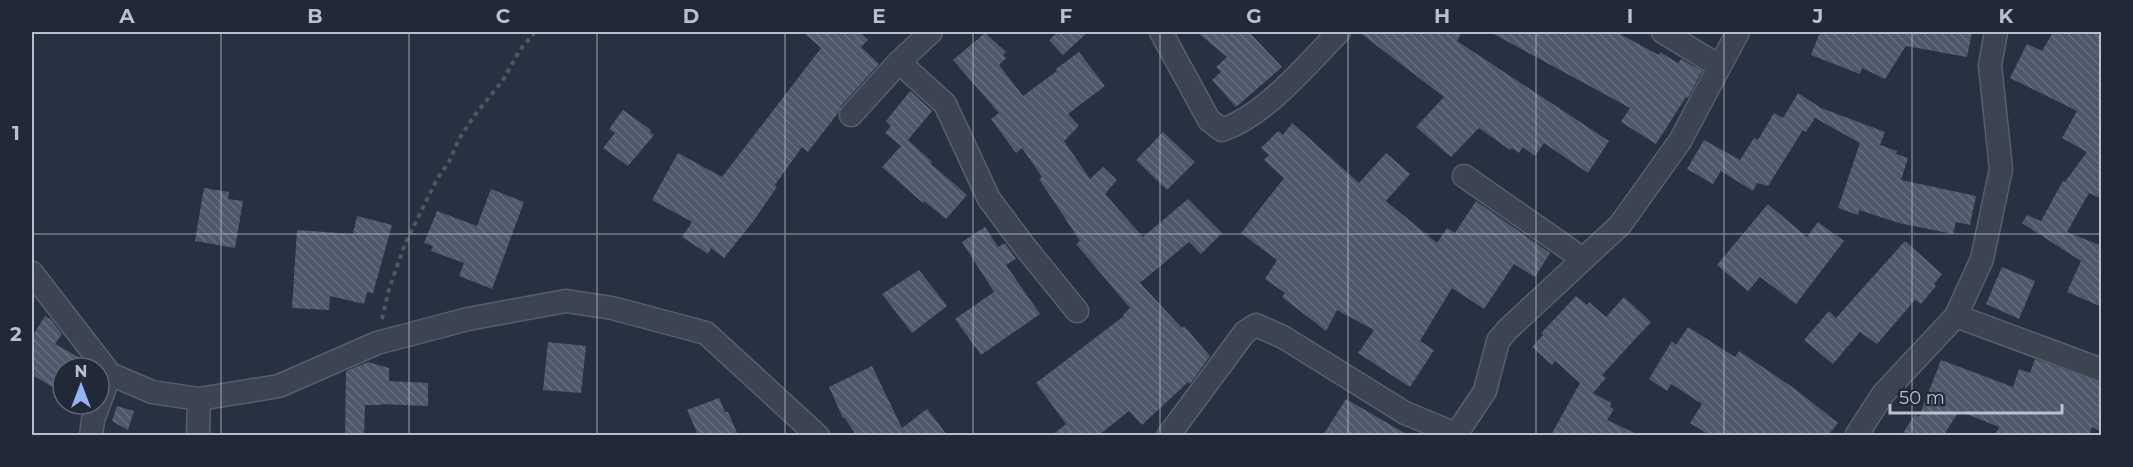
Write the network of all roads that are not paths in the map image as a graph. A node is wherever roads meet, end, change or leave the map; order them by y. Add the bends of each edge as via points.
1 (931, 32) edge
2 (1161, 32) edge
3 (1339, 32) edge
4 (1663, 32) edge
5 (1738, 32) edge
6 (1996, 32) edge
7 (899, 62) junction
8 (1719, 66) junction
9 (850, 115) dead end
10 (1464, 176) dead end
11 (1583, 259) junction
12 (32, 273) edge
13 (1077, 311) dead end
14 (1956, 316) junction
15 (96, 356) edge
16 (2102, 370) edge
17 (111, 374) edge
18 (199, 399) junction
19 (94, 416) edge
20 (91, 435) edge
21 (198, 435) edge
22 (818, 435) edge
23 (1168, 435) edge
24 (1456, 435) edge
25 (1856, 435) edge

1 - 7 street
2 - 3 street via 1209,120 1222,130 1238,125 1285,88
4 - 8 street
5 - 8 street
6 - 14 street via 1990,65 2001,168 1982,259
7 - 9 street
7 - 13 street via 945,104 989,199
8 - 11 street via 1680,141 1648,188 1620,225
10 - 11 street
11 - 24 street via 1502,335 1485,391
12 - 15 street
14 - 16 street
14 - 25 street via 1883,394
17 - 18 street via 152,392
18 - 21 street
18 - 22 street via 279,386 377,343 468,319 566,301 612,308 706,333
19 - 20 street
23 - 24 street via 1245,332 1256,325 1283,337 1406,413

